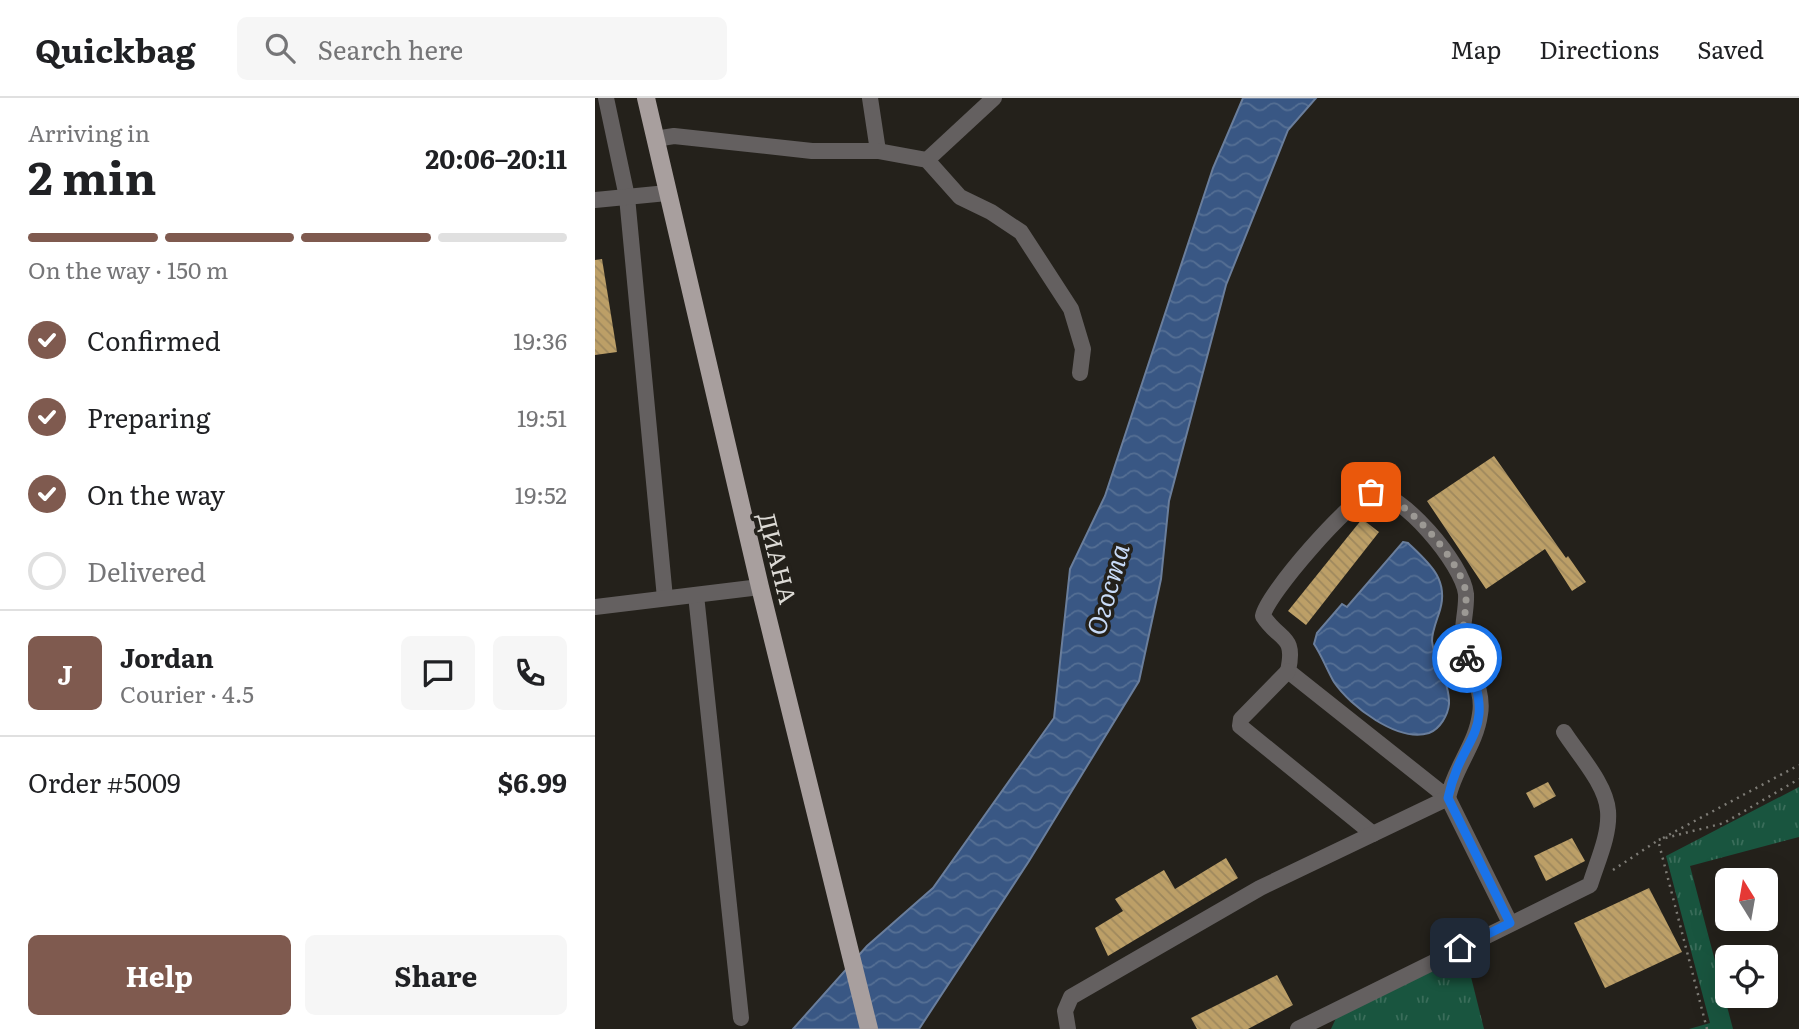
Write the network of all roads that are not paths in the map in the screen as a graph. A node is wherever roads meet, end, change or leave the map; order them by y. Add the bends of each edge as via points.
1 (606, 98) edge
2 (646, 98) edge
3 (870, 98) edge
4 (994, 98) edge
5 (655, 139) junction
6 (878, 151) junction
7 (927, 160) junction
8 (667, 192) junction
9 (627, 197) junction
10 (595, 200) edge
11 (1080, 373) dead end
12 (760, 587) junction
13 (696, 595) junction
14 (665, 598) junction
15 (595, 607) edge
16 (1288, 671) junction
17 (1564, 732) dead end
18 (1448, 798) junction
19 (1373, 834) junction
20 (1510, 923) junction
21 (741, 1018) dead end
22 (1307, 1027) edge
23 (869, 1029) edge
24 (1068, 1029) edge

1 - 9 street
2 - 5 main road, ДИАНА
3 - 6 street
4 - 7 street
5 - 6 street via 674,136 812,151
5 - 8 main road, ДИАНА
6 - 7 street
7 - 11 street via 960,197 1021,232 1071,310 1083,349
8 - 9 street
8 - 12 main road, ДИАНА
9 - 10 street
9 - 14 street
12 - 13 street
12 - 23 main road, ДИАНА
13 - 14 street
13 - 21 street
14 - 15 street
16 - 18 street
16 - 18 street via 1293,651 1266,621 1263,611 1313,545 1357,500 1379,492 1438,538 1460,573 1466,594 1461,632 1481,712 1475,738 1452,779
16 - 19 street via 1241,719 1240,726
17 - 20 street via 1605,795 1607,830 1590,885
18 - 19 street
18 - 20 street
19 - 24 street via 1259,888 1071,997 1065,1011
20 - 22 street

